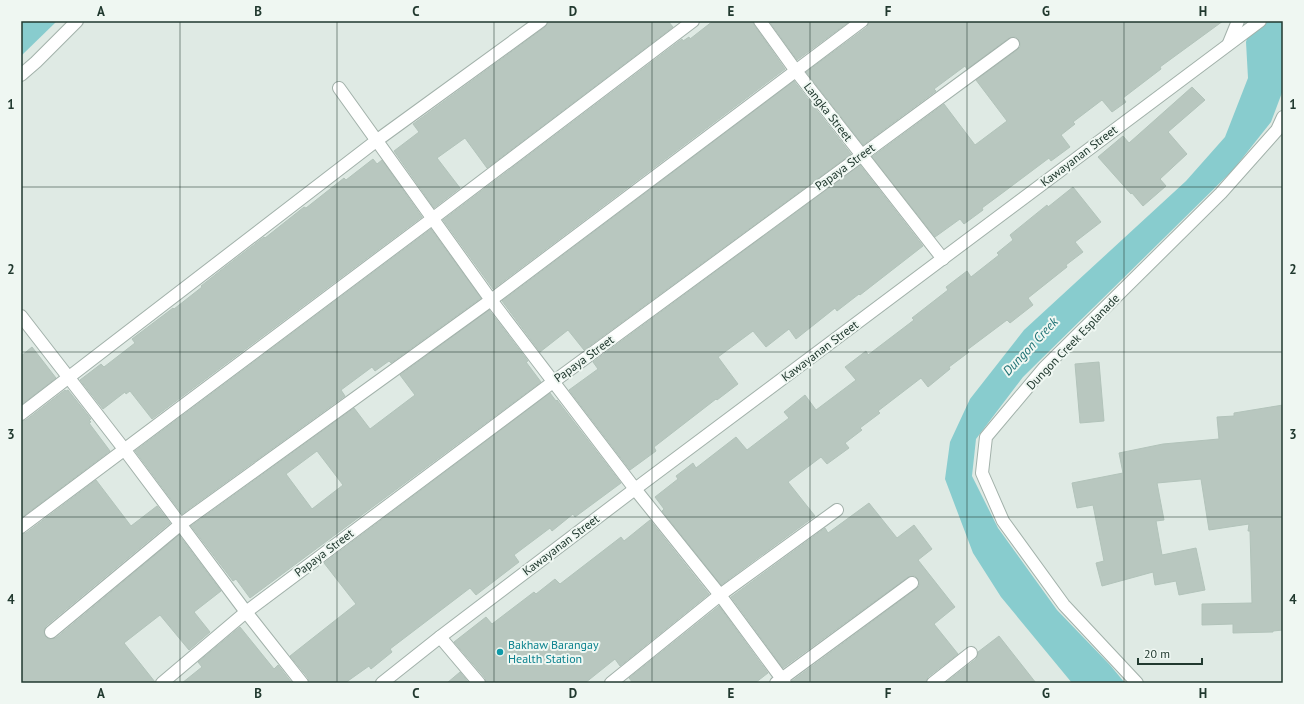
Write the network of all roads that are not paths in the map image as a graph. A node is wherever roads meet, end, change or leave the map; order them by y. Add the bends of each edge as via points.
1 (77, 21) edge
2 (541, 21) edge
3 (693, 21) edge
4 (760, 21) edge
5 (862, 21) edge
6 (1238, 21) edge
7 (1260, 21) edge
8 (1013, 44) dead end
9 (1228, 44) junction
10 (796, 71) junction
11 (21, 75) edge
12 (339, 88) dead end
13 (1283, 117) edge
14 (376, 141) junction
15 (862, 155) junction
16 (432, 219) junction
17 (943, 259) junction
18 (491, 300) junction
19 (21, 316) edge
20 (68, 378) junction
21 (553, 382) junction
22 (21, 414) edge
23 (124, 449) junction
24 (635, 489) junction
25 (837, 510) dead end
26 (181, 524) junction
27 (21, 528) edge
28 (912, 583) dead end
29 (720, 595) junction
30 (246, 612) junction
31 (51, 632) dead end
32 (440, 637) junction
33 (971, 653) dead end
34 (780, 682) edge
35 (162, 683) edge
36 (302, 683) edge
37 (382, 683) edge
38 (478, 683) edge
39 (611, 683) edge
40 (933, 683) edge
41 (1137, 683) edge

1 - 11 street
2 - 14 street
3 - 16 street
4 - 10 street, Langka Street
5 - 10 street
6 - 9 street
7 - 9 street, Kawayanan Street
8 - 15 street, Papaya Street
9 - 17 street, Kawayanan Street
10 - 15 street, Langka Street
10 - 18 street
12 - 14 street
13 - 41 street, Dungon Creek Esplanade via 1277,130 1221,193 1044,368 986,437 982,473 1003,521 1064,605
14 - 16 street
14 - 20 street
15 - 17 street, Langka Street
15 - 21 street, Papaya Street
16 - 18 street
16 - 23 street
17 - 24 street, Kawayanan Street
18 - 21 street
18 - 26 street
19 - 20 street
20 - 22 street
20 - 23 street
21 - 24 street
21 - 30 street, Papaya Street
23 - 26 street
23 - 27 street
24 - 29 street
24 - 32 street, Kawayanan Street
25 - 29 street
26 - 30 street
26 - 31 street
28 - 34 street
29 - 34 street
29 - 39 street
30 - 35 street, Papaya Street
30 - 36 street
32 - 37 street, Kawayanan Street
32 - 38 street
33 - 40 street

